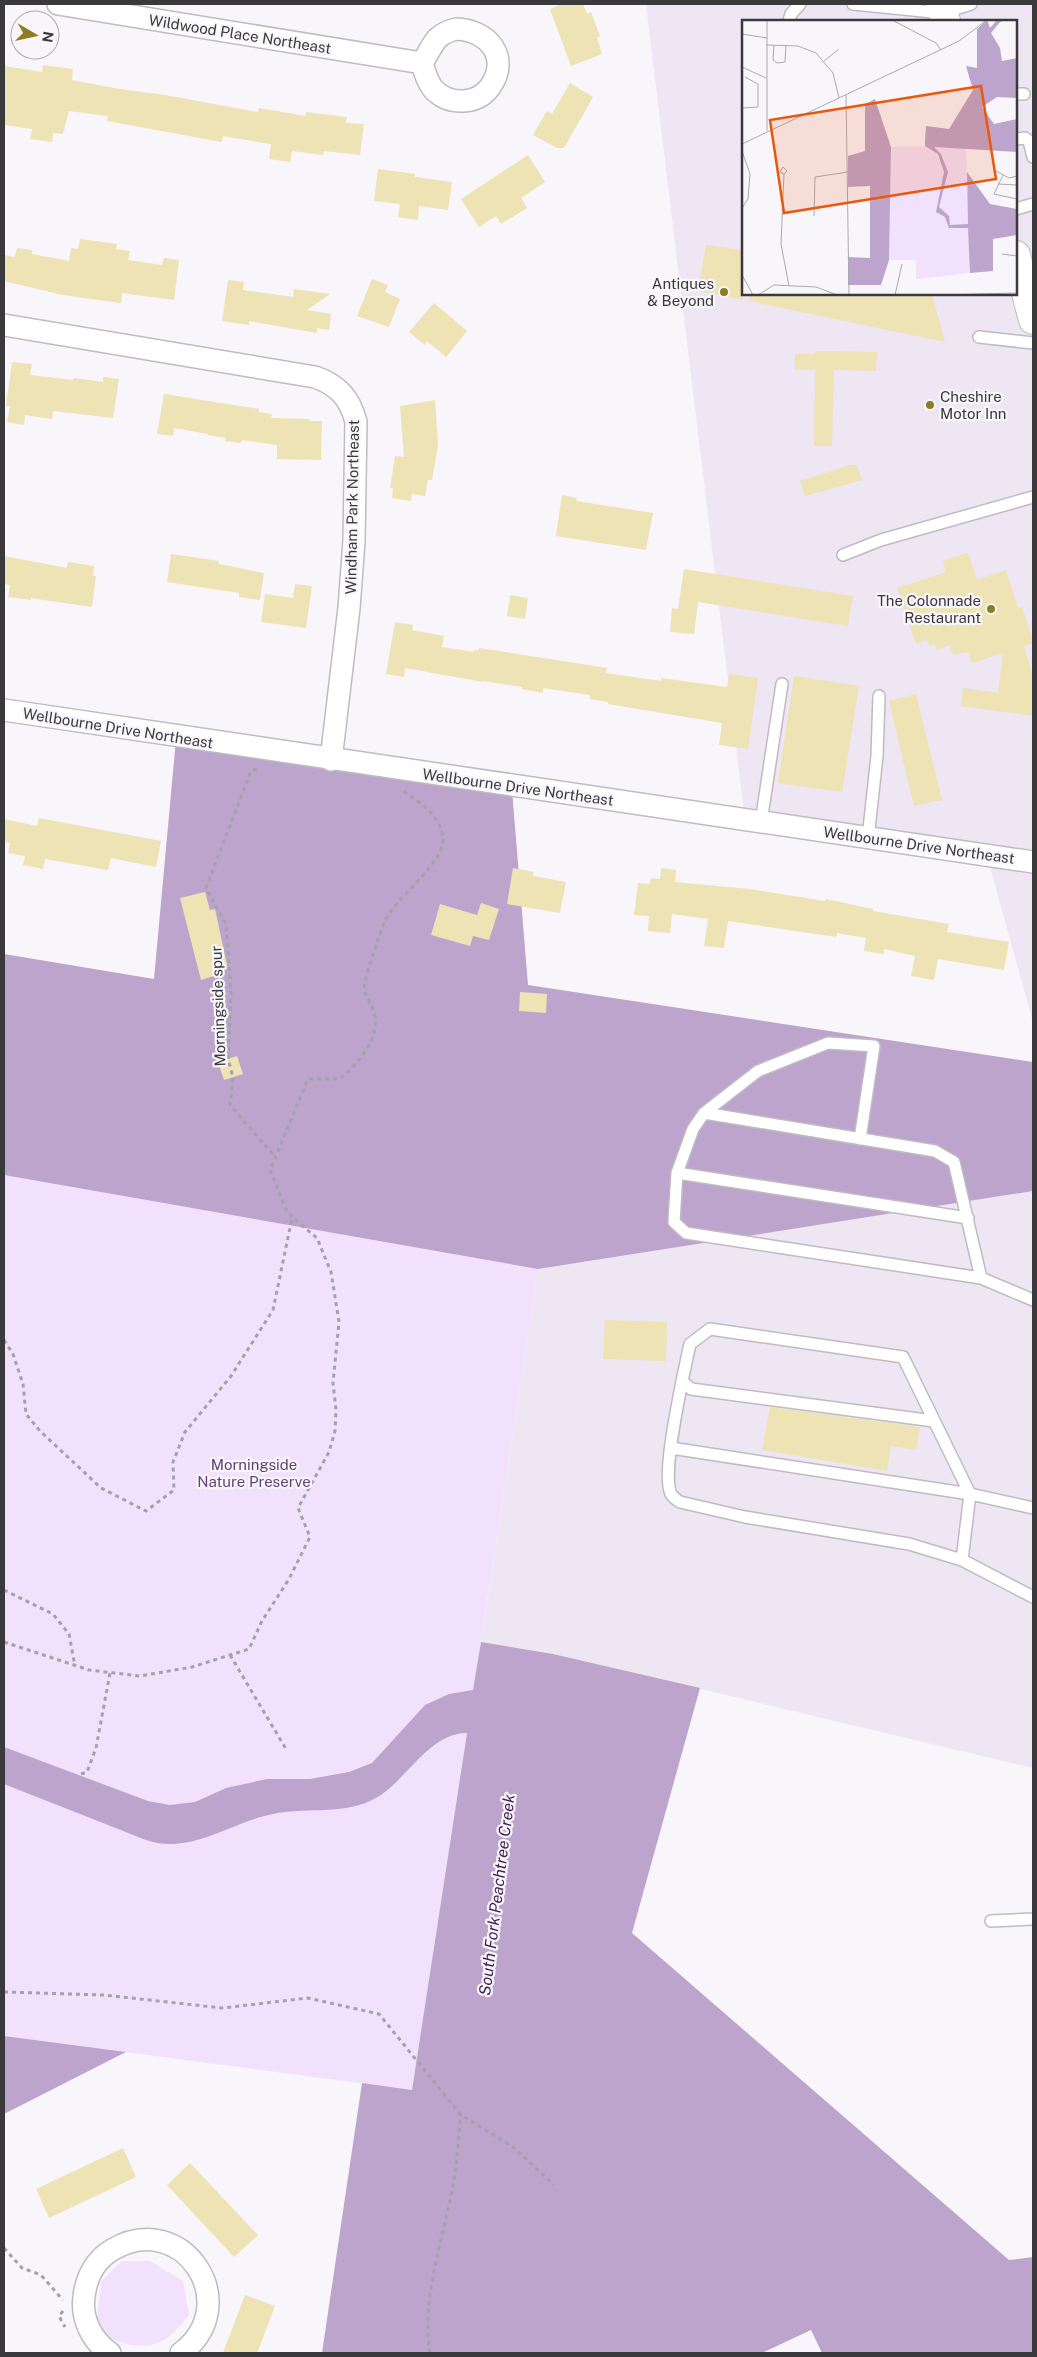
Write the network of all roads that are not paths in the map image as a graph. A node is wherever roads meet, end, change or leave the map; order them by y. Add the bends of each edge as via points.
1 (58, 4) edge
2 (800, 4) edge
3 (853, 4) edge
4 (971, 4) edge
5 (943, 13) edge
6 (789, 20) edge
7 (422, 63) dead end
8 (1017, 139) edge
9 (1033, 157) edge
10 (1033, 204) edge
11 (1017, 209) edge
12 (1017, 259) edge
13 (1033, 320) edge
14 (4, 325) edge
15 (980, 337) dead end
16 (1033, 343) edge
17 (1033, 498) edge
18 (843, 555) dead end
19 (782, 684) dead end
20 (879, 696) dead end
21 (4, 710) edge
22 (331, 760) junction
23 (761, 822) junction
24 (868, 838) junction
25 (1033, 862) edge
26 (704, 1113) junction
27 (860, 1139) junction
28 (677, 1173) junction
29 (968, 1218) junction
30 (982, 1278) junction
31 (1033, 1300) edge
32 (682, 1381) junction
33 (934, 1421) junction
34 (671, 1448) junction
35 (970, 1494) junction
36 (1033, 1508) edge
37 (962, 1560) junction
38 (1033, 1597) edge
39 (1033, 1919) edge
40 (991, 1921) dead end
41 (106, 2352) edge
42 (181, 2353) edge

1 - 7 street, Wildwood Place Northeast
2 - 6 lane
3 - 5 lane
4 - 5 lane
8 - 9 lane via 1025,138 1029,142
10 - 11 lane
12 - 13 main road
14 - 22 street, Windham Park Northeast via 315,377 342,392 353,408 356,422 354,541
15 - 16 lane
17 - 18 lane via 882,540
19 - 23 lane
20 - 24 lane via 877,756
21 - 22 street, Wellbourne Drive Northeast
22 - 23 street, Wellbourne Drive Northeast
23 - 24 street, Wellbourne Drive Northeast
24 - 25 street, Wellbourne Drive Northeast
26 - 27 lane
26 - 27 lane via 758,1071 828,1043 874,1046
26 - 28 lane via 693,1129
27 - 29 lane via 935,1151 954,1162
28 - 29 lane
28 - 30 lane via 674,1222 686,1233
29 - 30 lane
30 - 31 lane
32 - 33 lane via 691,1390
32 - 33 lane via 690,1344 710,1329 903,1357
32 - 34 lane
33 - 35 lane
34 - 35 lane
34 - 37 lane via 669,1482 672,1495 680,1502 745,1517 909,1544
35 - 36 lane
35 - 37 lane
37 - 38 lane
39 - 40 lane
41 - 42 street via 88,2328 83,2300 85,2286 98,2261 108,2252 133,2240 147,2239 161,2241 186,2254 196,2264 207,2288 204,2326

